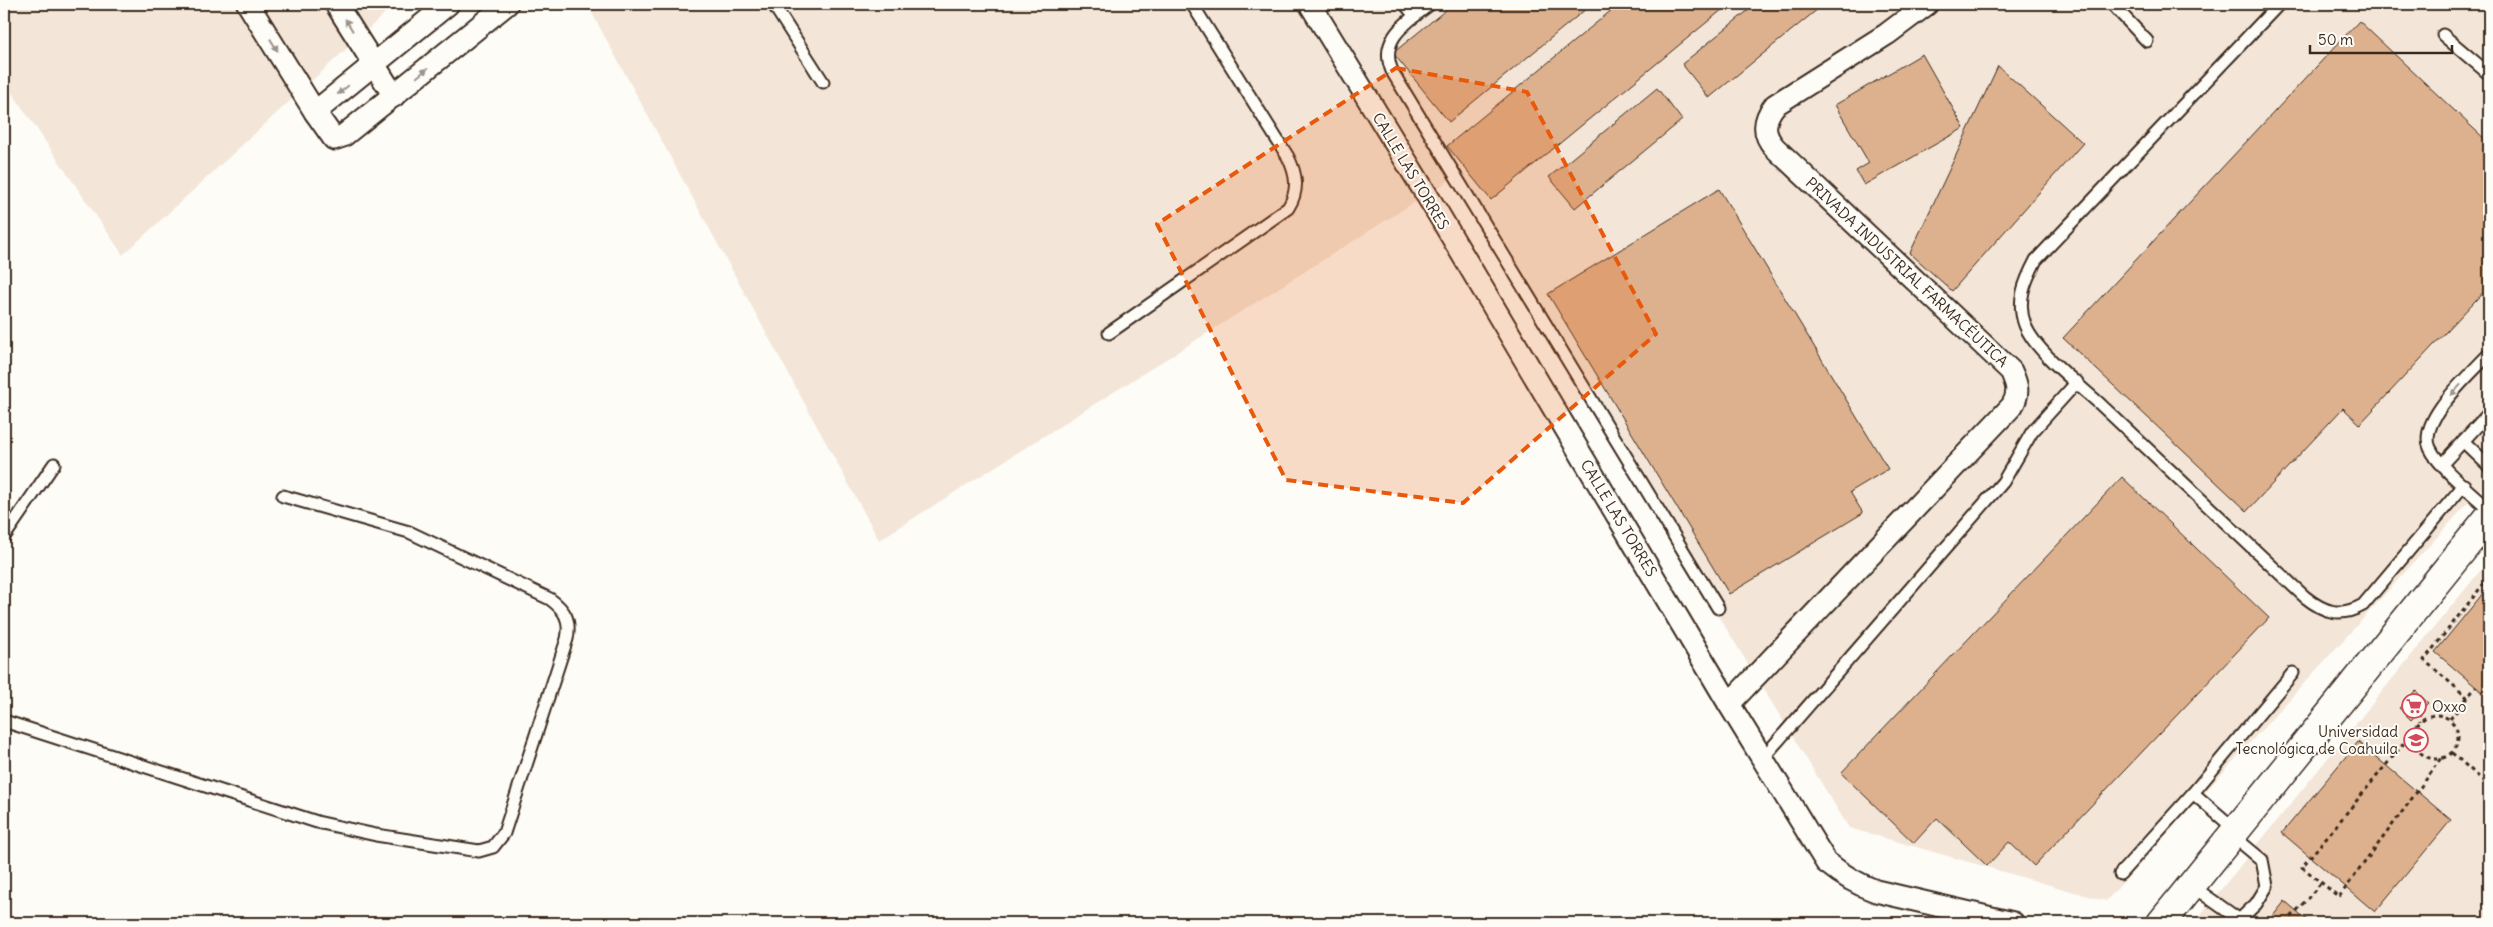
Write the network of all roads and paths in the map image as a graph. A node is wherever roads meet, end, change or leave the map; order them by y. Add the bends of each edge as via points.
1 (336, 4) edge
2 (448, 4) edge
3 (507, 4) edge
4 (773, 4) edge
5 (1192, 4) edge
6 (1310, 4) edge
7 (1405, 4) edge
8 (1430, 4) edge
9 (1927, 4) edge
10 (2112, 4) edge
11 (2280, 4) edge
12 (257, 7) edge
13 (1415, 16) junction
14 (2443, 34) dead end
15 (2147, 41) dead end
16 (374, 64) junction
17 (2489, 74) edge
18 (822, 82) dead end
19 (394, 96) junction
20 (315, 112) junction
21 (1109, 333) dead end
22 (2489, 354) edge
23 (2077, 382) junction
24 (2489, 413) edge
25 (2463, 441) junction
26 (54, 464) dead end
27 (2442, 464) junction
28 (2489, 466) edge
29 (2464, 485) junction
30 (283, 496) dead end
31 (2489, 509) edge
32 (2489, 517) edge
33 (4, 537) edge
34 (2489, 577) edge
35 (1718, 608) dead end
36 (2293, 673) dead end
37 (2476, 687) dead end
38 (2468, 698) junction
39 (1729, 704) junction
40 (2419, 712) dead end
41 (2450, 719) junction
42 (4, 721) edge
43 (2420, 721) junction
44 (2414, 731) junction
45 (2452, 753) junction
46 (2442, 758) junction
47 (1762, 759) junction
48 (2489, 786) edge
49 (2194, 793) junction
50 (2235, 833) junction
51 (2120, 874) dead end
52 (2321, 883) junction
53 (2192, 886) junction
54 (2215, 921) dead end
55 (2239, 922) edge
56 (2013, 923) edge
57 (2161, 923) edge
58 (2194, 923) edge
59 (2286, 923) edge

16 -> 1 street
2 - 16 street
19 -> 3 street
4 - 18 lane
5 - 21 lane via 1288,157 1293,167 1296,196 1288,208
6 - 39 street, CALLE LAS TORRES
7 - 13 lane
8 - 13 lane
9 - 39 street, PRIVADA INDUSTRIAL FARMACÉUTICA via 1887,34 1775,105 1765,122 1765,130 1775,148 2011,370 2018,384 2017,398
10 - 15 lane
11 - 23 lane via 2036,260 2024,283 2021,307 2024,324 2032,340
12 -> 20 street
13 - 35 lane via 1390,42 1387,61 1393,73
14 - 17 lane
16 - 19 street
16 -> 20 street
19 - 20 street via 343,136 334,139
22 -> 27 lane via 2436,414 2428,439 2430,448
23 - 29 lane via 2305,597 2330,612 2347,612 2363,605
23 - 47 lane via 2032,432 2003,482
24 - 25 lane
25 - 27 lane
25 - 28 lane
26 - 33 lane
27 - 29 lane
29 - 31 lane
30 - 42 lane via 362,517 434,542 560,606 569,630 567,639 504,833 493,846 479,851 376,835 318,822
32 - 50 street
34 - 38 path via 2424,660
36 - 49 lane
37 - 38 path
38 - 41 path
39 - 47 street, CALLE LAS TORRES
40 - 43 path
41 - 43 path via 2436,714
41 - 45 path via 2458,732
43 - 44 path
44 - 46 path via 2413,738 2419,752 2432,759
44 - 52 path via 2302,868
45 - 46 path
45 - 48 path
46 - 52 path via 2339,897
47 - 56 street, CALLE LAS TORRES via 1812,842 1826,862 1842,875 1876,891
49 - 50 lane
49 - 51 lane
50 - 53 street
50 - 55 lane via 2262,860 2267,886
52 - 59 path
53 - 55 lane
53 - 57 street
54 - 58 path via 2197,919

